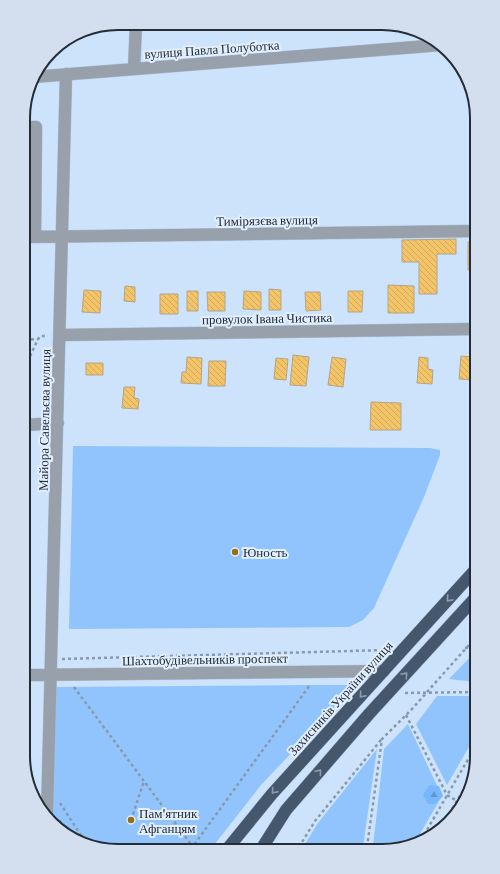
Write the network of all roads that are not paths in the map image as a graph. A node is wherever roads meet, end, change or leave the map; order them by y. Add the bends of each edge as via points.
1 (136, 30) edge
2 (432, 46) edge
3 (134, 69) junction
4 (66, 74) junction
5 (41, 76) edge
6 (30, 126) edge
7 (470, 231) edge
8 (30, 237) edge
9 (62, 237) junction
10 (470, 329) edge
11 (60, 335) junction
12 (58, 423) junction
13 (30, 425) edge
14 (470, 576) edge
15 (470, 604) edge
16 (384, 671) junction
17 (51, 674) junction
18 (30, 675) edge
19 (47, 808) edge
20 (231, 844) edge
21 (265, 844) edge

1 - 3 street
2 - 3 street, вулиця Павла Полуботка
3 - 4 street, вулиця Павла Полуботка
4 - 5 street, вулиця Павла Полуботка
4 - 9 street, Майора Савельєва вулиця
6 - 8 street via 36,126
7 - 9 street, Тимірязєва вулиця
8 - 9 street, Тимірязєва вулиця
9 - 11 street, Майора Савельєва вулиця
10 - 11 street, провулок Івана Чистика
11 - 12 street, Майора Савельєва вулиця
12 - 13 street
12 - 17 street, Майора Савельєва вулиця
14 -> 16 highway, Захисників України вулиця
21 -> 15 highway via 286,810
16 - 17 street, Шахтобудівельників проспект
16 -> 20 highway, Захисників України вулиця via 272,794
17 - 18 street, Шахтобудівельників проспект
17 - 19 street, Майора Савельєва вулиця

